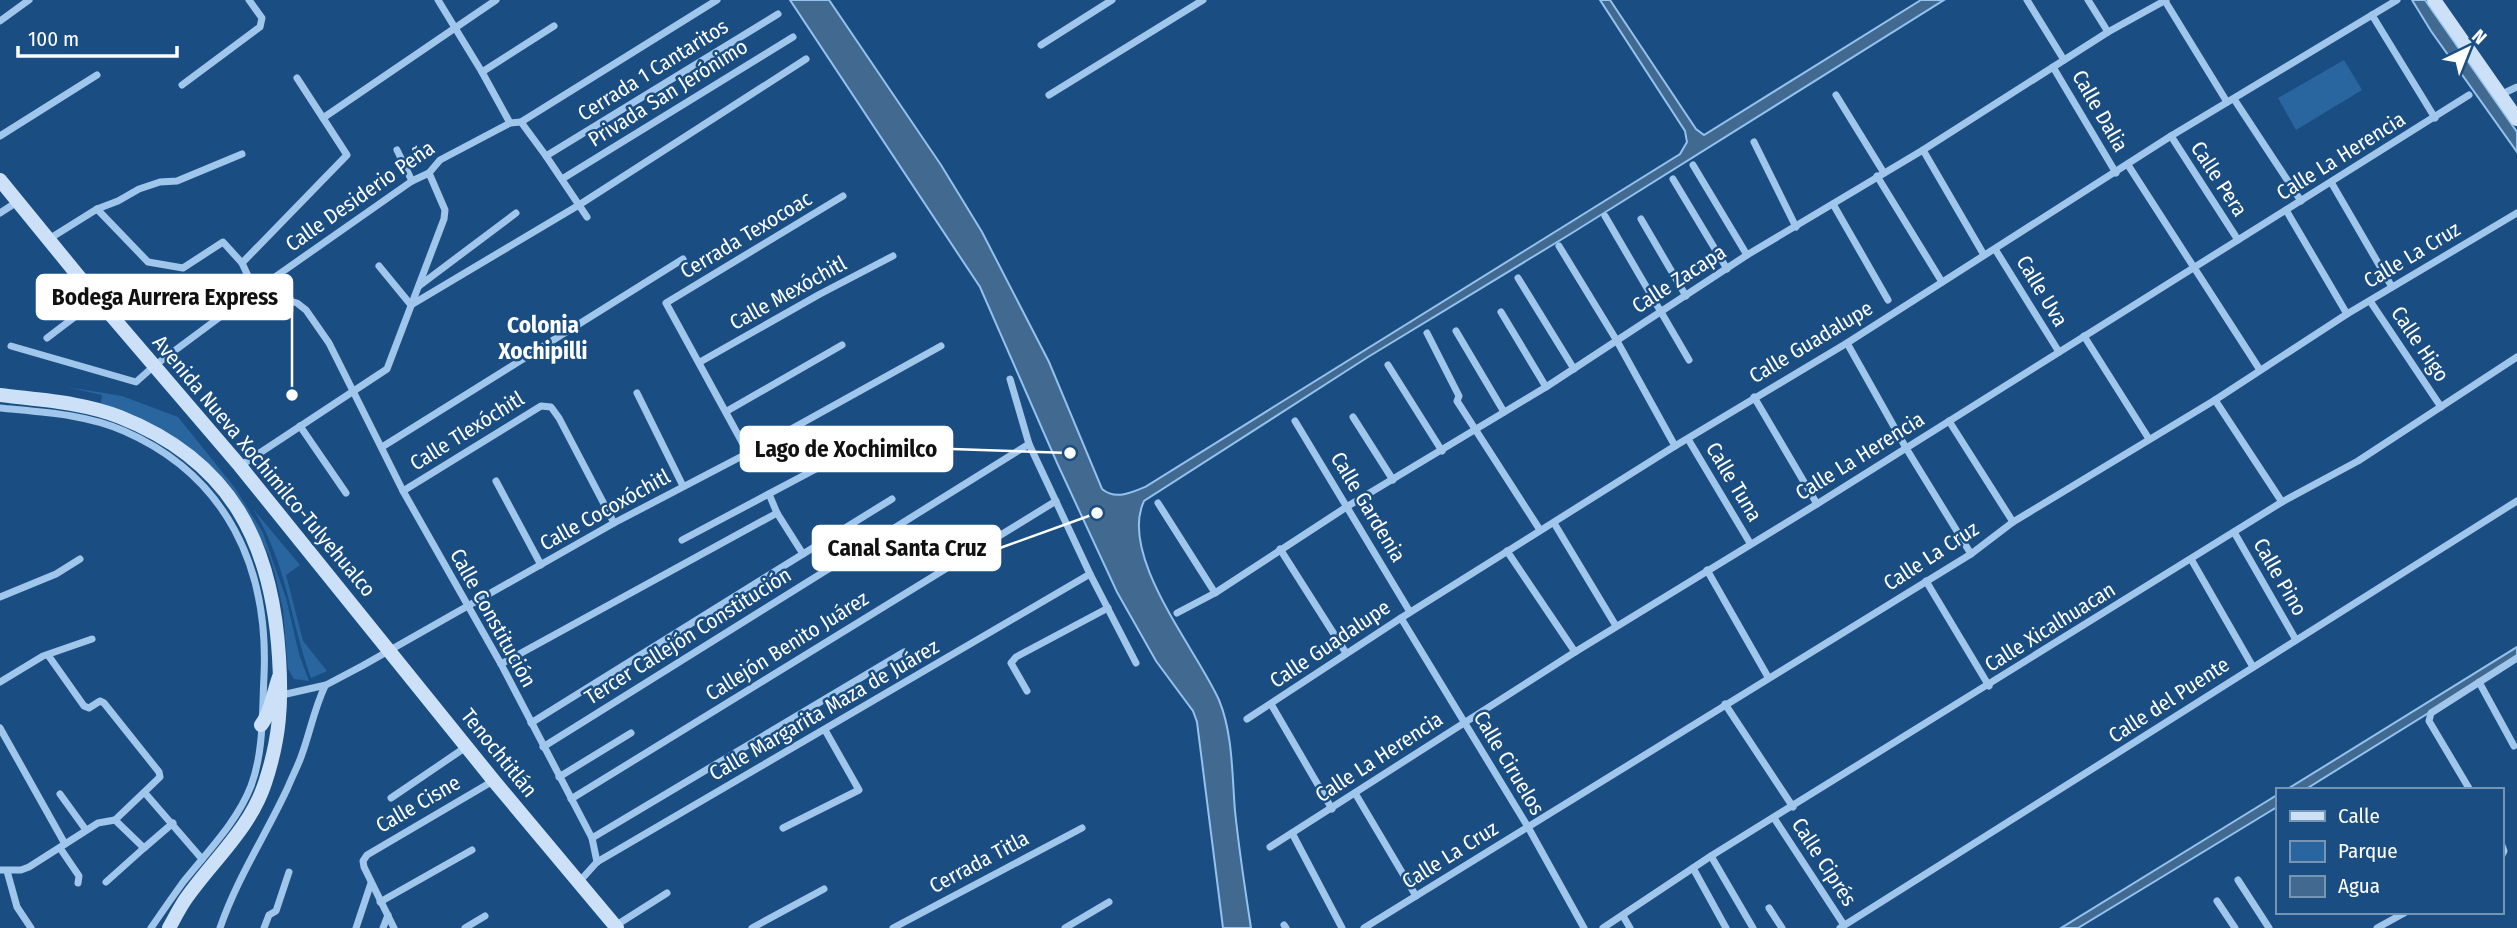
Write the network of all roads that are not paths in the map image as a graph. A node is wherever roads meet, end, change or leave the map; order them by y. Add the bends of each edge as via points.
1 (29, 0) edge
2 (249, 0) edge
3 (438, 0) edge
4 (496, 0) edge
5 (717, 0) edge
6 (1112, 0) edge
7 (1203, 0) edge
8 (2027, 0) edge
9 (2088, 0) edge
10 (2165, 0) edge
11 (2397, 0) edge
12 (2434, 0) edge
13 (778, 14) dead end
14 (2372, 15) junction
15 (0, 21) edge
16 (554, 26) dead end
17 (456, 28) junction
18 (2108, 32) junction
19 (793, 37) dead end
20 (1041, 45) dead end
21 (806, 59) dead end
22 (2063, 60) junction
23 (2053, 67) junction
24 (482, 72) junction
25 (97, 75) dead end
26 (297, 78) dead end
27 (181, 85) dead end
28 (2517, 87) edge
29 (1049, 95) dead end
30 (1836, 95) dead end
31 (2469, 95) dead end
32 (2500, 95) junction
33 (2230, 100) junction
34 (323, 118) junction
35 (2435, 118) junction
36 (2517, 119) edge
37 (510, 122) junction
38 (521, 122) junction
39 (0, 136) edge
40 (2171, 136) junction
41 (1754, 142) dead end
42 (397, 150) dead end
43 (1923, 150) junction
44 (242, 154) dead end
45 (546, 156) junction
46 (1693, 165) dead end
47 (2128, 165) junction
48 (429, 173) junction
49 (2116, 173) junction
50 (1880, 174) junction
51 (562, 179) junction
52 (1673, 179) dead end
53 (0, 180) edge
54 (412, 181) junction
55 (2331, 183) junction
56 (843, 196) dead end
57 (2301, 201) junction
58 (17, 202) junction
59 (1833, 204) junction
60 (579, 205) junction
61 (97, 209) junction
62 (2286, 210) junction
63 (0, 213) edge
64 (516, 213) dead end
65 (2517, 213) edge
66 (1605, 216) dead end
67 (587, 217) dead end
68 (1641, 219) dead end
69 (1796, 227) junction
70 (48, 239) junction
71 (2238, 240) junction
72 (1559, 246) dead end
73 (1995, 248) junction
74 (1747, 255) junction
75 (1984, 255) junction
76 (893, 257) dead end
77 (683, 260) dead end
78 (242, 263) junction
79 (379, 266) dead end
80 (2194, 268) junction
81 (1727, 269) junction
82 (1518, 278) dead end
83 (1942, 282) junction
84 (419, 286) junction
85 (2392, 288) junction
86 (255, 291) junction
87 (1686, 296) junction
88 (98, 300) junction
89 (1888, 300) dead end
90 (2370, 301) junction
91 (411, 305) junction
92 (1662, 311) junction
93 (1501, 312) dead end
94 (2347, 314) junction
95 (1456, 331) dead end
96 (1427, 333) dead end
97 (2084, 337) junction
98 (47, 338) dead end
99 (1616, 341) junction
100 (1847, 343) junction
101 (842, 345) dead end
102 (11, 346) dead end
103 (941, 346) dead end
104 (2059, 352) junction
105 (2517, 357) edge
106 (1689, 360) dead end
107 (700, 362) junction
108 (1388, 365) dead end
109 (154, 366) junction
110 (1574, 369) junction
111 (2260, 370) junction
112 (1010, 379) dead end
113 (1546, 387) junction
114 (353, 392) junction
115 (637, 393) dead end
116 (0, 396) edge
117 (1754, 397) junction
118 (2214, 400) junction
119 (2441, 407) junction
120 (0, 408) edge
121 (727, 411) junction
122 (1504, 412) junction
123 (1353, 417) dead end
124 (1295, 421) dead end
125 (1949, 421) junction
126 (300, 426) junction
127 (1475, 430) junction
128 (1688, 439) junction
129 (2149, 439) junction
130 (1029, 444) junction
131 (1675, 446) junction
132 (382, 447) junction
133 (1906, 448) junction
134 (1442, 451) junction
135 (748, 453) junction
136 (831, 461) dead end
137 (240, 466) junction
138 (1393, 480) junction
139 (496, 481) dead end
140 (683, 486) junction
141 (403, 491) junction
142 (346, 493) dead end
143 (769, 494) junction
144 (892, 499) dead end
145 (2517, 500) edge
146 (1056, 501) junction
147 (2283, 502) junction
148 (1158, 503) dead end
149 (1817, 503) junction
150 (1348, 506) junction
151 (778, 513) junction
152 (2013, 522) junction
153 (614, 523) junction
154 (1553, 523) junction
155 (1540, 530) junction
156 (2234, 532) junction
157 (682, 540) dead end
158 (1750, 542) junction
159 (1280, 549) junction
160 (1507, 551) junction
161 (803, 554) junction
162 (1971, 554) junction
163 (80, 559) dead end
164 (2191, 559) junction
165 (541, 565) junction
166 (1707, 570) junction
167 (1090, 574) junction
168 (1926, 581) junction
169 (1215, 593) junction
170 (0, 597) edge
171 (467, 606) junction
172 (1108, 608) junction
173 (1410, 612) junction
174 (1177, 613) dead end
175 (1401, 618) junction
176 (1616, 626) junction
177 (92, 639) dead end
178 (2296, 640) junction
179 (388, 650) junction
180 (904, 652) dead end
181 (1574, 652) junction
182 (1346, 653) junction
183 (48, 655) junction
184 (2517, 658) edge
185 (1136, 663) dead end
186 (500, 664) junction
187 (2253, 667) junction
188 (280, 676) junction
189 (1768, 677) junction
190 (0, 681) edge
191 (2479, 682) junction
192 (326, 685) junction
193 (1989, 685) junction
194 (1027, 691) dead end
195 (282, 695) junction
196 (1271, 704) junction
197 (1725, 704) junction
198 (1247, 719) dead end
199 (531, 723) junction
200 (1465, 723) junction
201 (261, 725) junction
202 (0, 728) edge
203 (825, 730) junction
204 (631, 733) dead end
205 (467, 746) junction
206 (2514, 746) dead end
207 (543, 747) junction
208 (559, 777) junction
209 (494, 781) junction
210 (2469, 788) edge
211 (145, 793) junction
212 (1355, 793) junction
213 (60, 794) dead end
214 (391, 798) dead end
215 (571, 799) junction
216 (1793, 807) junction
217 (1332, 809) junction
218 (1774, 818) junction
219 (116, 820) junction
220 (173, 823) junction
221 (1528, 827) junction
222 (783, 828) dead end
223 (1082, 828) dead end
224 (86, 830) junction
225 (1292, 834) junction
226 (592, 838) junction
227 (63, 846) junction
228 (1270, 847) dead end
229 (144, 848) junction
230 (472, 850) dead end
231 (1711, 856) junction
232 (202, 859) junction
233 (597, 862) junction
234 (1693, 868) junction
235 (4, 870) edge
236 (289, 873) dead end
237 (2238, 880) dead end
238 (106, 882) dead end
239 (371, 882) junction
240 (579, 882) junction
241 (78, 883) dead end
242 (824, 889) dead end
243 (667, 893) dead end
244 (1416, 896) junction
245 (2217, 901) dead end
246 (380, 902) junction
247 (1110, 902) dead end
248 (1769, 908) dead end
249 (2402, 914) edge
250 (388, 915) junction
251 (485, 916) dead end
252 (1623, 916) junction
253 (616, 927) edge
254 (1369, 927) edge
255 (1842, 927) edge
256 (31, 928) edge
257 (151, 928) edge
258 (169, 928) edge
259 (220, 928) edge
260 (264, 928) edge
261 (356, 928) edge
262 (383, 928) edge
263 (394, 928) edge
264 (465, 928) edge
265 (752, 928) edge
266 (893, 928) edge
267 (1065, 928) edge
268 (1342, 928) edge
269 (1584, 928) edge
270 (1603, 928) edge
271 (1630, 928) edge
272 (1726, 928) edge
273 (1753, 928) edge
274 (1782, 928) edge
275 (2235, 928) edge
276 (2269, 928) edge
277 (2377, 928) edge

1 - 15 street
2 - 27 street via 262,19 260,27
3 - 17 street
4 - 17 street
5 - 38 street
6 - 20 street
7 - 29 street
8 - 22 street
9 - 18 street
10 - 18 street, Calle Zacapa
10 - 33 street
11 - 14 street, Calle Guadalupe
12 - 32 main road
13 - 45 street, Cerrada 1 Cantaritos
14 - 33 street, Calle Guadalupe
14 - 35 street
16 - 24 street
17 - 24 street
17 - 34 street
18 - 22 street, Calle Zacapa
19 - 51 street, Privada San Jerónimo
21 - 60 street
22 - 23 street, Calle Zacapa
23 - 43 street, Calle Zacapa
23 - 49 street, Calle Dalia
24 - 37 street
25 - 39 street
26 - 34 street
28 - 32 street
30 - 50 street
31 - 35 street, Calle La Herencia
32 - 36 main road
33 - 40 street, Calle Guadalupe
33 - 57 street
34 - 78 street via 347,155
35 - 55 street, Calle La Herencia
37 - 38 street
37 - 48 street, Calle Desiderio Peña via 440,160
38 - 45 street
40 - 47 street, Calle Guadalupe
40 - 71 street, Calle Pera
41 - 69 street
42 - 54 street
43 - 50 street, Calle Zacapa
43 - 75 street
44 - 61 street via 177,181 139,189
45 - 51 street
46 - 74 street
47 - 49 street, Calle Guadalupe
47 - 80 street
48 - 54 street, Calle Desiderio Peña
48 - 84 street via 445,210
49 - 73 street, Calle Guadalupe
50 - 59 street, Calle Zacapa
50 - 83 street
51 - 60 street
52 - 81 street
53 - 58 main road, Avenida Nueva Xochimilco-Tulyehualco
54 - 86 street, Calle Desiderio Peña
55 - 57 street, Calle La Herencia
55 - 85 street
56 - 107 street, Cerrada Texocoac via 666,303
57 - 62 street, Calle La Herencia
58 - 63 street
58 - 70 main road, Avenida Nueva Xochimilco-Tulyehualco
59 - 69 street, Calle Zacapa
59 - 89 street
60 - 67 street
60 - 91 street
61 - 70 street
61 - 78 street via 148,262 183,268 223,242
62 - 71 street, Calle La Herencia
62 - 94 street
64 - 84 street
65 - 85 street, Calle La Cruz
66 - 92 street
68 - 87 street
69 - 74 street, Calle Zacapa
70 - 88 main road, Avenida Nueva Xochimilco-Tulyehualco
71 - 80 street, Calle La Herencia
72 - 99 street
73 - 75 street, Calle Guadalupe
73 - 104 street, Calle Uva
74 - 81 street, Calle Zacapa
75 - 83 street, Calle Guadalupe
76 - 107 street, Calle Mexóchitl
77 - 132 street
78 - 86 street
79 - 91 street
80 - 97 street, Calle La Herencia
80 - 111 street
81 - 87 street, Calle Zacapa
82 - 110 street
83 - 100 street, Calle Guadalupe
84 - 91 street
85 - 90 street, Calle La Cruz
86 - 109 street, Calle Desiderio Peña
86 - 114 street, Calle Constitución via 306,310
87 - 92 street, Calle Zacapa
88 - 98 street
88 - 109 main road, Avenida Nueva Xochimilco-Tulyehualco
90 - 94 street, Calle La Cruz
90 - 119 street, Calle Higo
91 - 114 street via 387,369
92 - 99 street, Calle Zacapa
92 - 106 street
93 - 113 street
94 - 111 street, Calle La Cruz
95 - 122 street
96 - 127 street
97 - 104 street, Calle La Herencia
97 - 129 street
99 - 110 street, Calle Zacapa
99 - 131 street
100 - 117 street, Calle Guadalupe
100 - 133 street
101 - 121 street
102 - 109 street, Calle Desiderio Peña via 136,383
103 - 135 street, Calle Cocoxóchitl
104 - 125 street, Calle La Herencia
105 - 119 street, Calle Xicalhuacan
107 - 121 street
108 - 134 street
109 - 137 main road, Avenida Nueva Xochimilco-Tulyehualco
110 - 113 street, Calle Zacapa
111 - 118 street, Calle La Cruz
112 - 130 street
113 - 122 street, Calle Zacapa
114 - 126 street
114 - 132 street, Calle Constitución
115 - 140 street
116 - 188 main road via 64,403 118,416 164,439 203,468 236,507 262,555 274,599
117 - 128 street, Calle Guadalupe
117 - 149 street
118 - 129 street, Calle La Cruz
118 - 147 street
119 - 147 street, Calle Xicalhuacan via 2358,461
120 - 201 street via 93,421 123,431 178,464 204,488 231,523 253,571 262,617
121 - 135 street
122 - 127 street, Calle Zacapa
123 - 138 street
124 - 150 street, Calle Gardenia
125 - 133 street, Calle La Herencia
125 - 152 street
126 - 137 street
126 - 142 street
127 - 134 street, Calle Zacapa
127 - 155 street
128 - 131 street, Calle Guadalupe
128 - 158 street, Calle Tuna
129 - 152 street, Calle La Cruz
130 - 146 street
130 - 207 street, Tercer Callejón Constitución
131 - 154 street, Calle Guadalupe
132 - 141 street, Calle Constitución
133 - 149 street, Calle La Herencia
133 - 162 street
134 - 138 street, Calle Zacapa
135 - 140 street, Calle Cocoxóchitl
136 - 143 street
137 - 179 main road, Avenida Nueva Xochimilco-Tulyehualco
138 - 150 street, Calle Zacapa
139 - 165 street
140 - 153 street, Calle Cocoxóchitl
141 - 153 street, Calle Tlexóchitl via 541,406 551,407
141 - 171 street, Calle Constitución
143 - 151 street
143 - 157 street
144 - 161 street
145 - 178 street, Calle del Puente
146 - 167 street
146 - 215 street, Callejón Benito Juárez
147 - 156 street, Calle Xicalhuacan
148 - 169 street
149 - 158 street, Calle La Herencia
150 - 159 street, Calle Zacapa
150 - 173 street, Calle Gardenia
151 - 161 street
151 - 186 street
152 - 162 street, Calle La Cruz
153 - 165 street, Calle Cocoxóchitl
154 - 155 street, Calle Guadalupe
154 - 176 street
155 - 160 street, Calle Guadalupe
156 - 164 street, Calle Xicalhuacan
156 - 178 street, Calle Pino
158 - 166 street, Calle La Herencia
159 - 169 street, Calle Zacapa
159 - 182 street
160 - 173 street, Calle Guadalupe
160 - 181 street
161 - 199 street
162 - 168 street, Calle La Cruz
163 - 170 street
164 - 187 street
164 - 193 street, Calle Xicalhuacan
165 - 171 street, Calle Cocoxóchitl
166 - 176 street, Calle La Herencia
166 - 189 street
167 - 172 street
167 - 203 street, Calle Margarita Maza de Juárez
168 - 189 street, Calle La Cruz
168 - 193 street
169 - 174 street, Calle Zacapa
171 - 179 street, Calle Cocoxóchitl
171 - 186 street, Calle Constitución
172 - 185 street
172 - 194 street via 1016,657 1011,663
173 - 175 street, Calle Guadalupe
175 - 182 street, Calle Guadalupe
175 - 200 street, Calle Ciruelos
176 - 181 street, Calle La Herencia
177 - 183 street
178 - 187 street, Calle del Puente
179 - 192 street, Calle Cocoxóchitl
179 - 205 main road, Tenochtitlán
180 - 226 street
181 - 200 street, Calle La Herencia
182 - 196 street, Calle Guadalupe
183 - 190 street
183 - 211 street via 84,706 104,703 159,772 160,777
184 - 191 street
186 - 199 street, Calle Constitución
187 - 255 street, Calle del Puente
188 - 195 main road
188 - 201 main road
189 - 197 street, Calle La Cruz
191 - 206 street
191 - 210 street via 2431,713 2429,721
192 - 195 street, Calle Cocoxóchitl
192 - 259 street via 301,757
193 - 216 street, Calle Xicalhuacan
195 - 258 main road via 275,747 251,817 184,901
196 - 198 street, Calle Guadalupe
196 - 217 street
197 - 216 street
197 - 221 street, Calle La Cruz
199 - 207 street, Calle Constitución
200 - 212 street, Calle La Herencia
200 - 221 street, Calle Ciruelos
201 - 232 street via 251,786 233,820
202 - 227 street
203 - 222 street via 859,790
203 - 233 street, Calle Margarita Maza de Juárez
204 - 208 street
205 - 209 main road, Tenochtitlán
205 - 214 street
207 - 208 street, Calle Constitución
208 - 215 street, Calle Constitución
209 - 239 street, Calle Cisne via 367,855 363,861
209 - 240 main road, Tenochtitlán
211 - 219 street
211 - 220 street
212 - 217 street, Calle La Herencia
212 - 244 street
213 - 224 street
215 - 226 street, Calle Constitución
216 - 218 street, Calle Xicalhuacan
217 - 225 street, Calle La Herencia
218 - 231 street, Calle Xicalhuacan
218 - 255 street, Calle Ciprés
219 - 224 street
219 - 229 street
220 - 229 street
220 - 232 street
221 - 244 street, Calle La Cruz
221 - 269 street, Calle Ciruelos
223 - 266 street, Cerrada Titla
224 - 227 street
225 - 228 street, Calle La Herencia
225 - 268 street
226 - 233 street, Calle Constitución
227 - 235 street via 29,867
227 - 241 street via 79,876
229 - 238 street
230 - 246 street
231 - 234 street, Calle Xicalhuacan
231 - 273 street
232 - 257 street
233 - 240 street, Calle Margarita Maza de Juárez
234 - 252 street, Calle Xicalhuacan
234 - 272 street
235 - 256 street via 17,907
236 - 260 street via 276,911
237 - 276 street
239 - 246 street
239 - 261 street
240 - 253 main road, Tenochtitlán
242 - 265 street
243 - 253 street
244 - 254 street, Calle La Cruz
245 - 275 street
246 - 250 street
247 - 267 street
248 - 274 street
249 - 277 street
250 - 262 street
250 - 263 street
251 - 264 street
252 - 270 street, Calle Xicalhuacan
252 - 271 street

